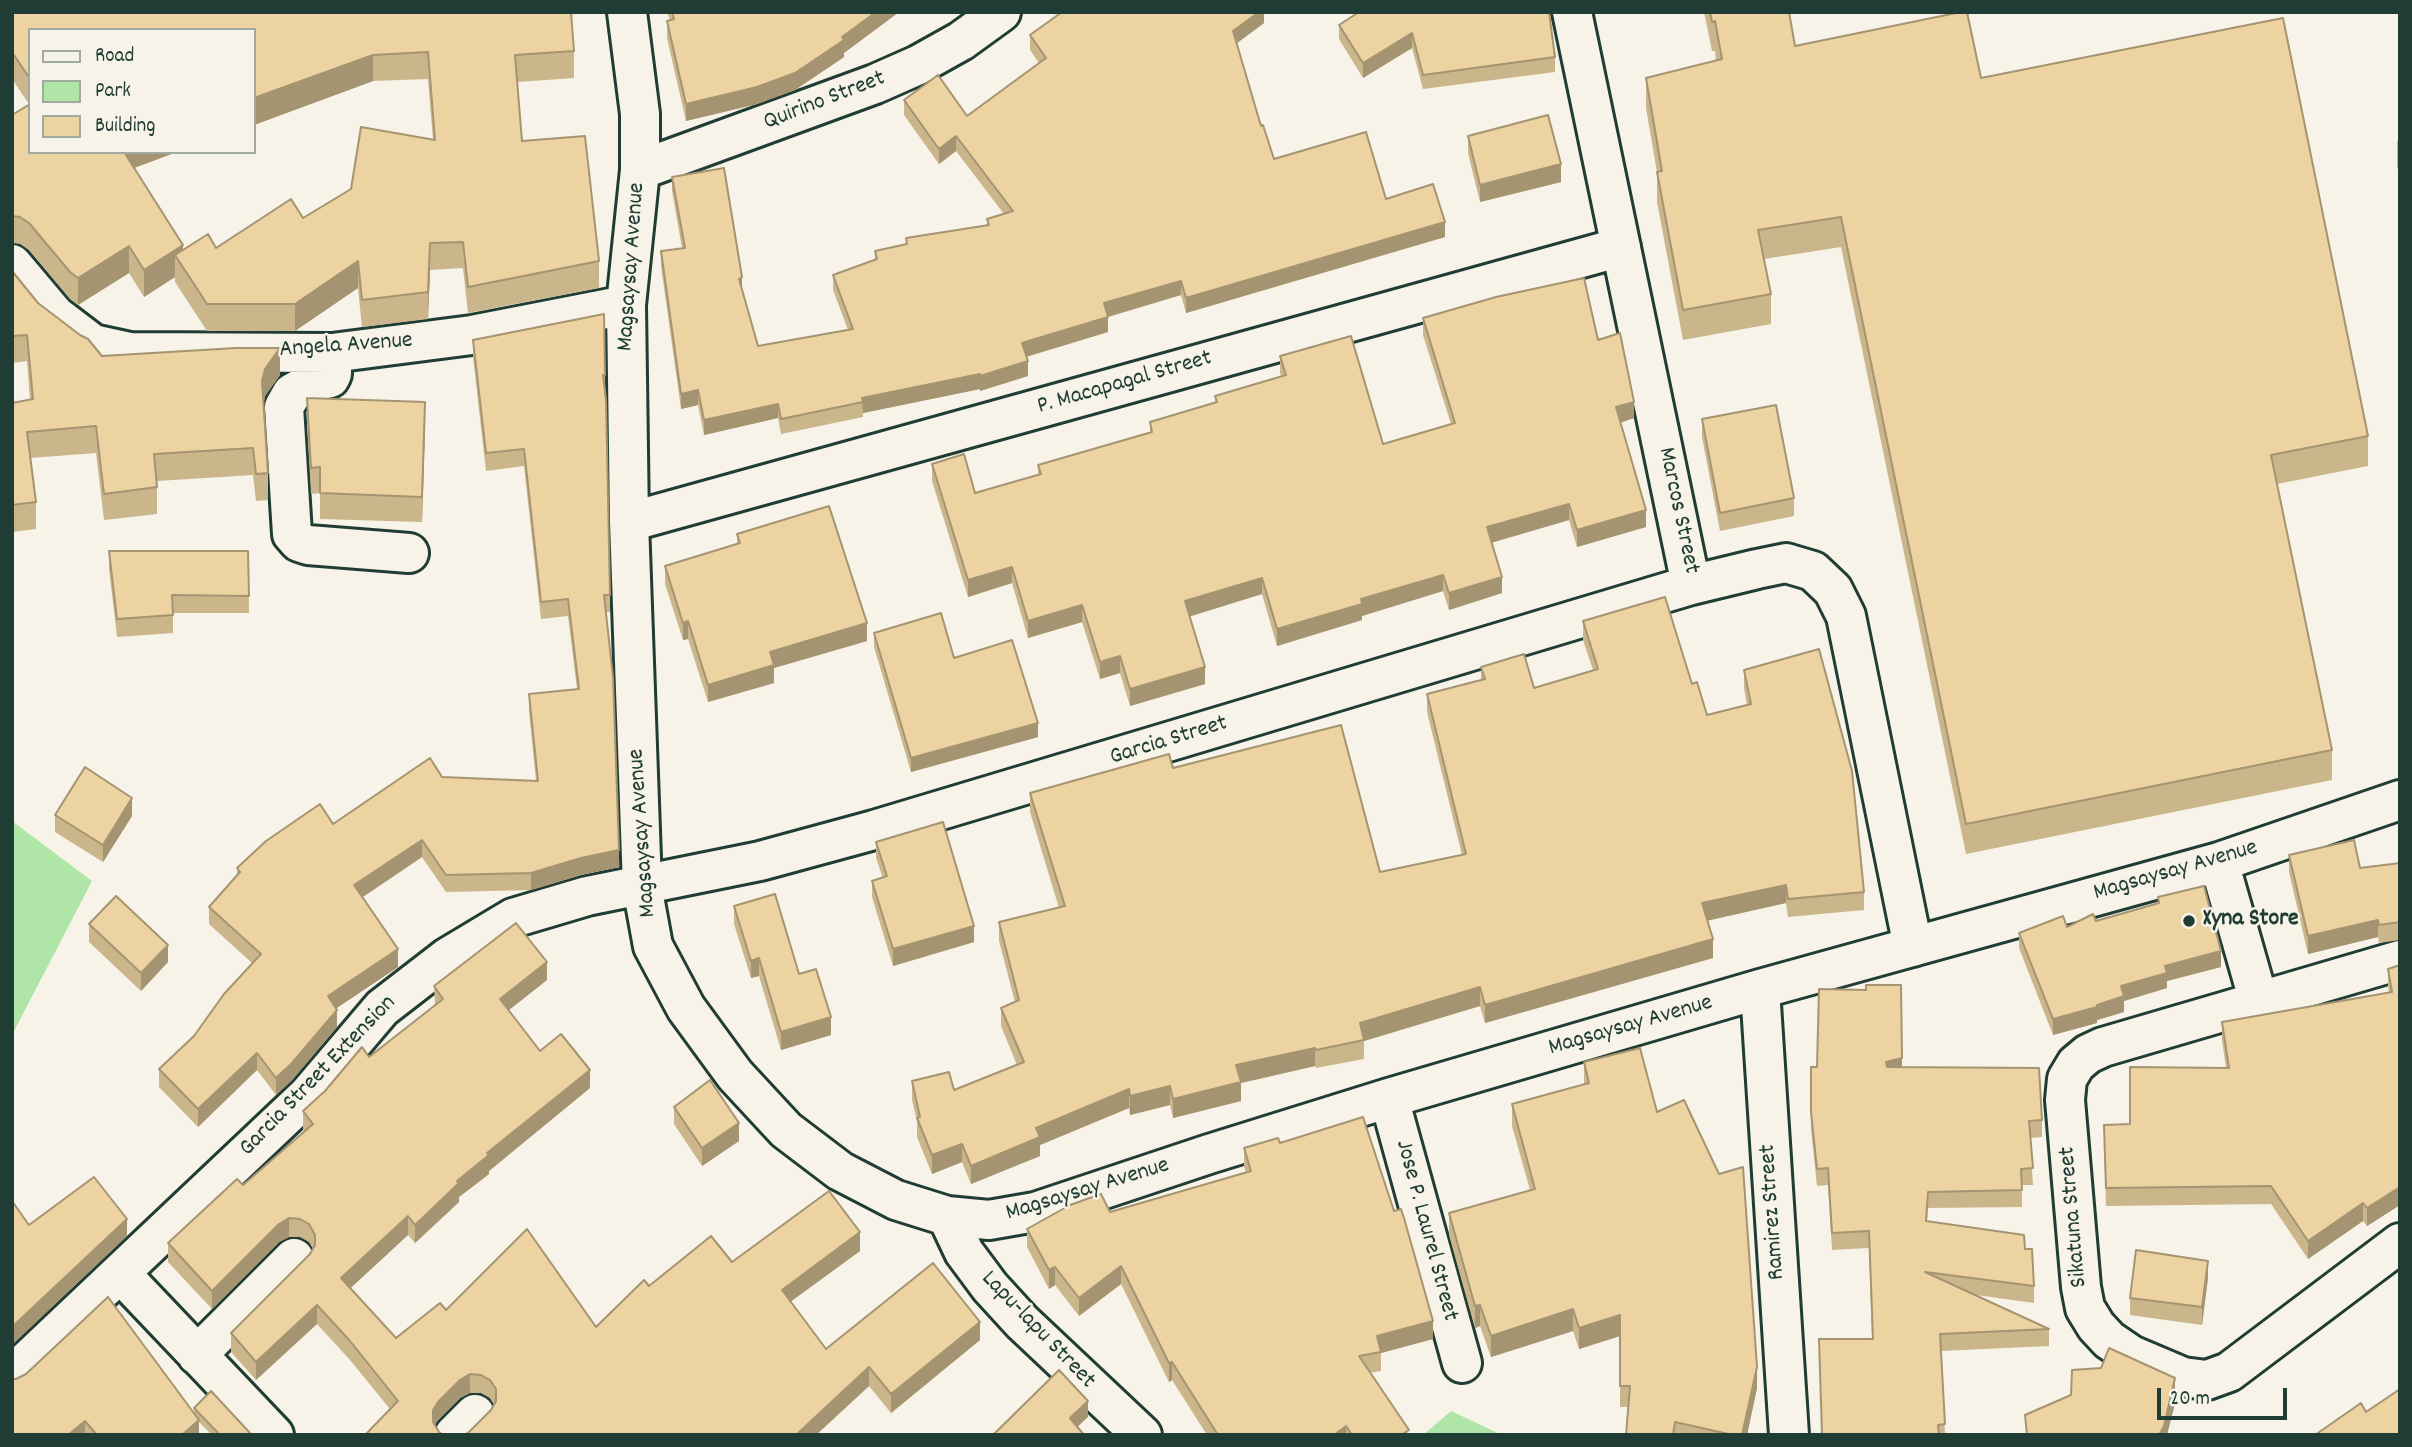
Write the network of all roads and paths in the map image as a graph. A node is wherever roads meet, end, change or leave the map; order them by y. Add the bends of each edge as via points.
1 (627, 12) edge
2 (1001, 12) edge
3 (1572, 12) edge
4 (639, 170) junction
5 (1620, 247) junction
6 (12, 264) edge
7 (626, 305) junction
8 (332, 353) junction
9 (629, 522) junction
10 (409, 553) dead end
11 (1691, 585) junction
12 (2400, 800) edge
13 (2219, 862) junction
14 (642, 886) junction
15 (1913, 947) junction
16 (2400, 961) edge
17 (1760, 989) junction
18 (2259, 1002) junction
19 (1389, 1098) junction
20 (947, 1216) junction
21 (2400, 1243) edge
22 (293, 1258) dead end
23 (120, 1273) junction
24 (197, 1354) junction
25 (1462, 1363) dead end
26 (12, 1375) edge
27 (274, 1435) edge
28 (1142, 1435) edge
29 (1789, 1435) edge

1 - 4 street, Magsaysay Avenue via 640,114
2 - 4 street, Quirino Street via 961,41 875,85
3 - 5 street, Marcos Street
4 - 7 street, Magsaysay Avenue
5 - 9 street, P. Macapagal Street
5 - 11 street, Marcos Street
6 - 8 street, Angela Avenue via 55,315 93,344 130,352
7 - 8 street, Angela Avenue via 472,335
7 - 9 street, Magsaysay Avenue
8 - 10 street via 330,379 292,393 284,407 292,534 308,545
9 - 14 street, Magsaysay Avenue
11 - 14 street, Garcia Street via 886,826 760,861
11 - 15 street, Marcos Street via 1786,563 1813,571 1833,590 1846,616
12 - 13 street, Magsaysay Avenue
13 - 15 street, Magsaysay Avenue
13 - 18 street
14 - 20 street, Magsaysay Avenue via 653,946 686,1008 735,1075 786,1130 840,1171 897,1200
14 - 23 street, Garcia Street Extension via 513,918 448,957 382,1008 308,1095
15 - 17 street, Magsaysay Avenue
16 - 18 street, Sikatuna Street
17 - 19 street, Magsaysay Avenue
17 - 29 street, Ramirez Street
18 - 21 street, Sikatuna Street via 2103,1047 2076,1064 2067,1079 2065,1100 2085,1308 2109,1340 2131,1355 2183,1377 2207,1380 2229,1372
19 - 20 street, Magsaysay Avenue via 1035,1212 989,1220
19 - 25 street, Jose P. Laurel Street
20 - 28 street, Lapu-lapu Street via 964,1252 990,1287
22 - 24 street
23 - 24 street
23 - 26 street, Garcia Street Extension
24 - 27 street

